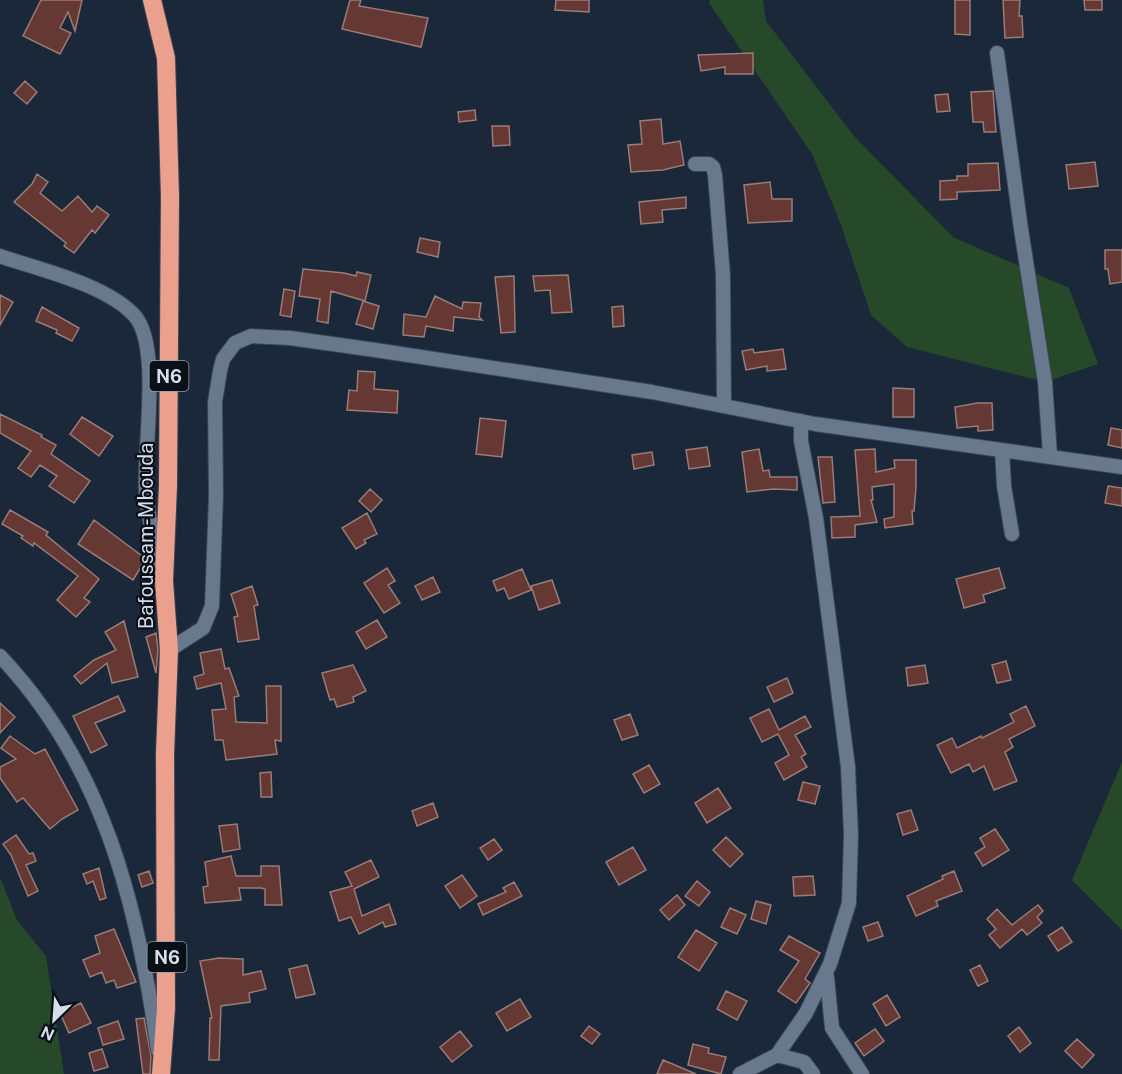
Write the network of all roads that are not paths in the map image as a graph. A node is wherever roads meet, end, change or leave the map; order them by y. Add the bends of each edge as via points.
1 (153, 0) edge
2 (997, 53) dead end
3 (695, 164) dead end
4 (0, 256) edge
5 (724, 405) junction
6 (801, 422) junction
7 (1002, 450) junction
8 (1050, 455) junction
9 (1122, 467) edge
10 (1012, 534) dead end
11 (164, 581) junction
12 (168, 650) junction
13 (0, 656) edge
14 (828, 969) junction
15 (777, 1055) junction
16 (161, 1073) edge
17 (740, 1074) edge
18 (813, 1074) edge
19 (862, 1074) edge

1 - 11 highway, Bafoussam-Mbouda / N6 via 166,58 171,197
2 - 8 street via 1045,382
3 - 5 street via 709,164 716,175 723,275
4 - 11 street via 92,288 135,316 149,361 145,488
5 - 6 street
5 - 12 street via 313,341 259,336 235,342 223,359 215,402 212,606 203,628
6 - 7 street
6 - 14 street via 838,679 851,807 849,903
7 - 8 street
7 - 10 street
8 - 9 street
11 - 12 highway, Bafoussam-Mbouda / N6
12 - 16 highway, Bafoussam-Mbouda / N6 via 166,1008
13 - 16 street via 27,684 56,725 93,792 143,951
14 - 15 street via 806,1013
14 - 19 street via 826,990 832,1028
15 - 17 street
15 - 18 street via 804,1062

